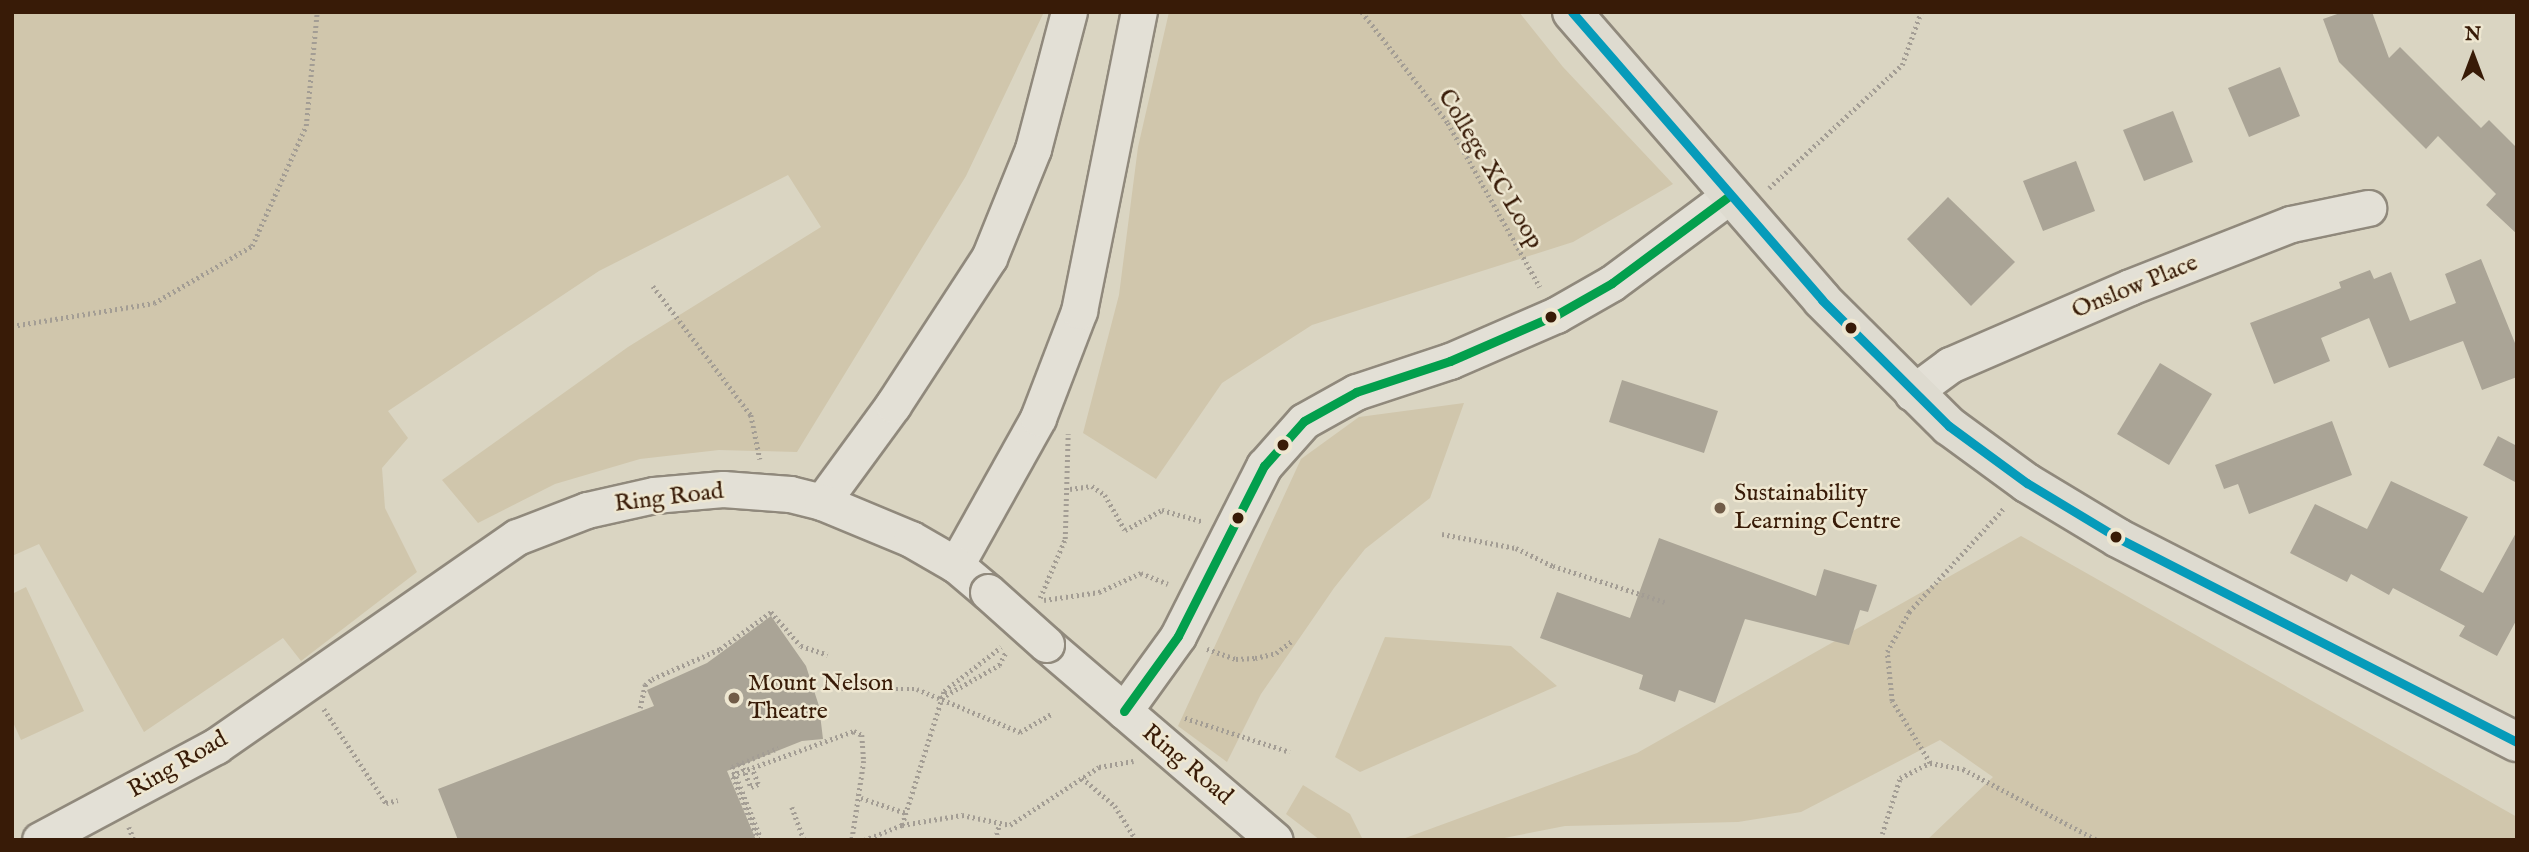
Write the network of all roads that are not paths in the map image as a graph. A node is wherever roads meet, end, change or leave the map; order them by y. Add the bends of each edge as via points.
1 (1069, 12) edge
2 (1139, 12) edge
3 (1572, 12) edge
4 (1735, 205) junction
5 (2368, 208) dead end
6 (1912, 393) junction
7 (822, 502) junction
8 (956, 565) junction
9 (1124, 711) junction
10 (2517, 742) edge
11 (40, 840) edge
12 (1275, 840) edge

1 - 7 street via 1033,149 989,258 893,405
2 - 8 street via 1092,265 1038,418
3 - 4 main road
4 - 6 main road
4 - 9 street via 1556,316 1450,361 1356,392 1304,421 1264,466 1178,636
5 - 6 street, Onslow Place via 2291,224 2130,287 1950,365
6 - 10 main road via 2027,483 2118,538
7 - 8 street, Ring Road
7 - 11 street, Ring Road via 758,491 654,495 587,510 517,537 216,746
8 - 9 street, Ring Road, bridge
9 - 12 street, Ring Road via 1150,750

